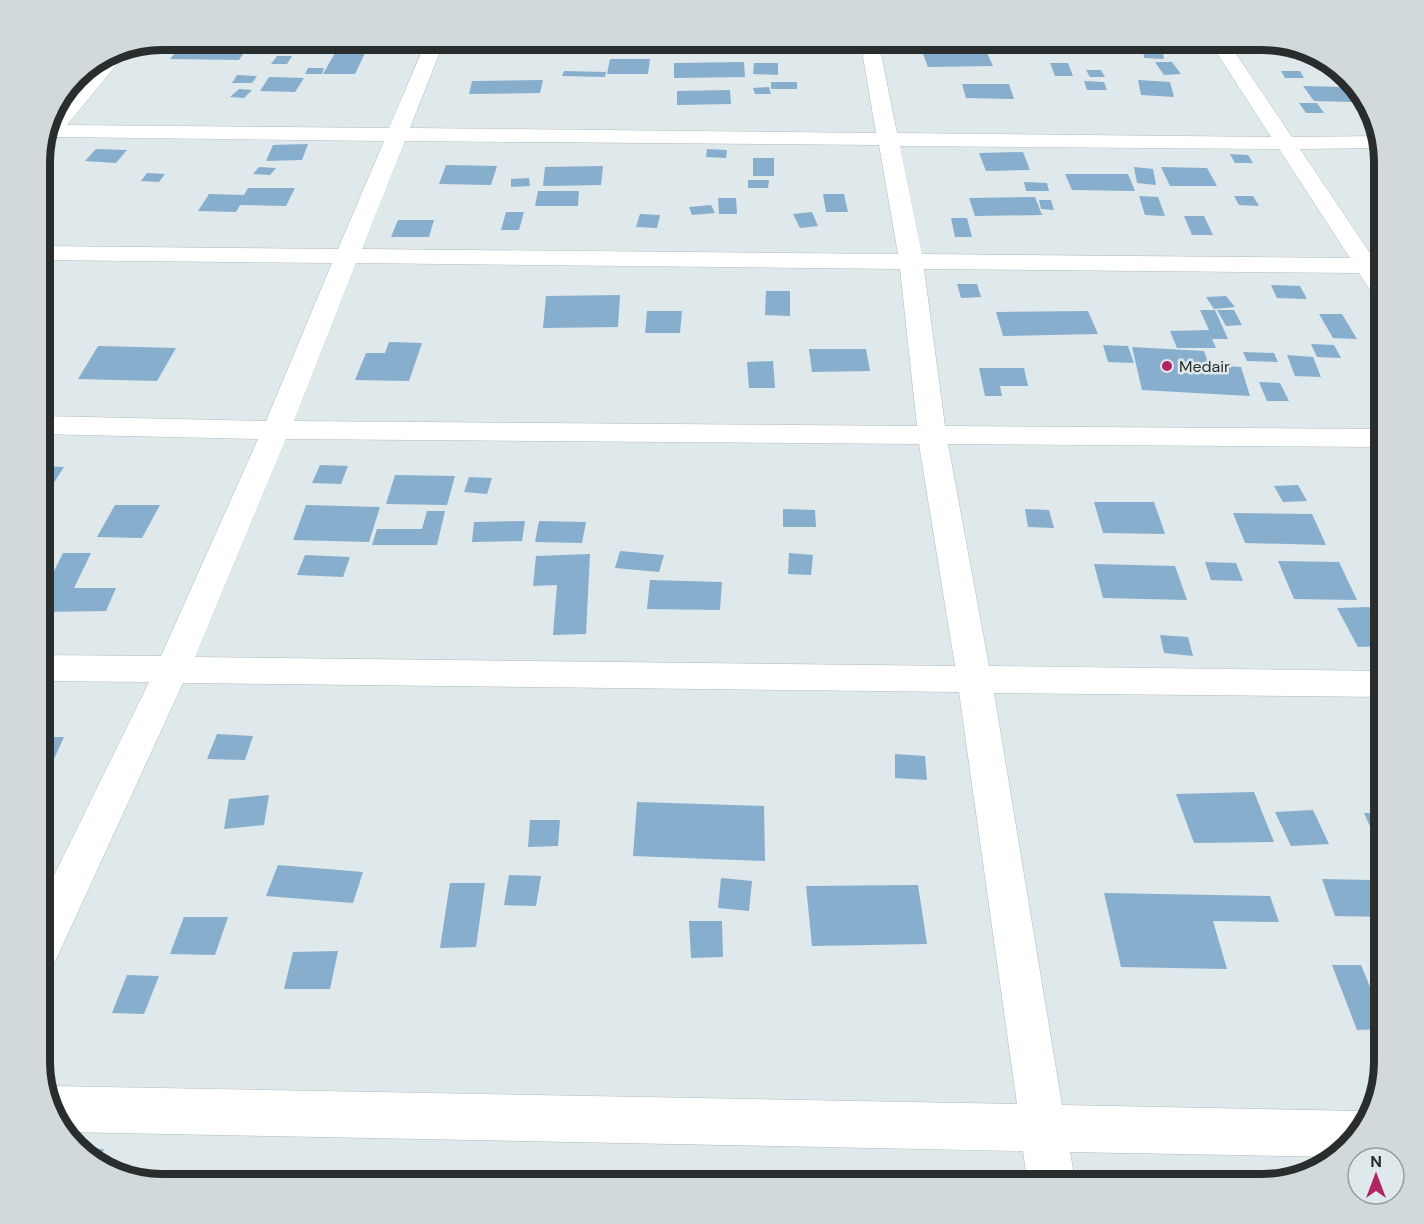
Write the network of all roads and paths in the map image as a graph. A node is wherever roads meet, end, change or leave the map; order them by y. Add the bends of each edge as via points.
1 (431, 50) edge
2 (870, 50) edge
3 (1224, 50) edge
4 (105, 65) edge
5 (57, 123) edge
6 (53, 134) edge
7 (397, 134) junction
8 (888, 139) junction
9 (1372, 142) edge
10 (1285, 143) junction
11 (50, 253) edge
12 (347, 255) junction
13 (911, 261) junction
14 (1374, 263) edge
15 (1374, 266) edge
16 (50, 425) edge
17 (276, 430) junction
18 (932, 435) junction
19 (1374, 438) edge
20 (50, 668) edge
21 (172, 669) junction
22 (974, 679) junction
23 (1374, 684) edge
24 (50, 927) edge
25 (60, 1109) edge
26 (1042, 1129) junction
27 (1349, 1134) edge
28 (1050, 1174) edge

1 - 7 street
2 - 8 street
3 - 10 street
4 - 5 street
6 - 7 street
7 - 8 street
7 - 12 street
8 - 10 street
8 - 13 street
9 - 10 street
10 - 14 street
11 - 12 street
12 - 13 street
12 - 17 street
13 - 15 street
13 - 18 street
16 - 17 street
17 - 18 street
17 - 21 street
18 - 19 street
18 - 22 street
20 - 21 street
21 - 22 street
21 - 24 street
22 - 23 street
22 - 26 street
25 - 26 street
26 - 27 street
26 - 28 street

